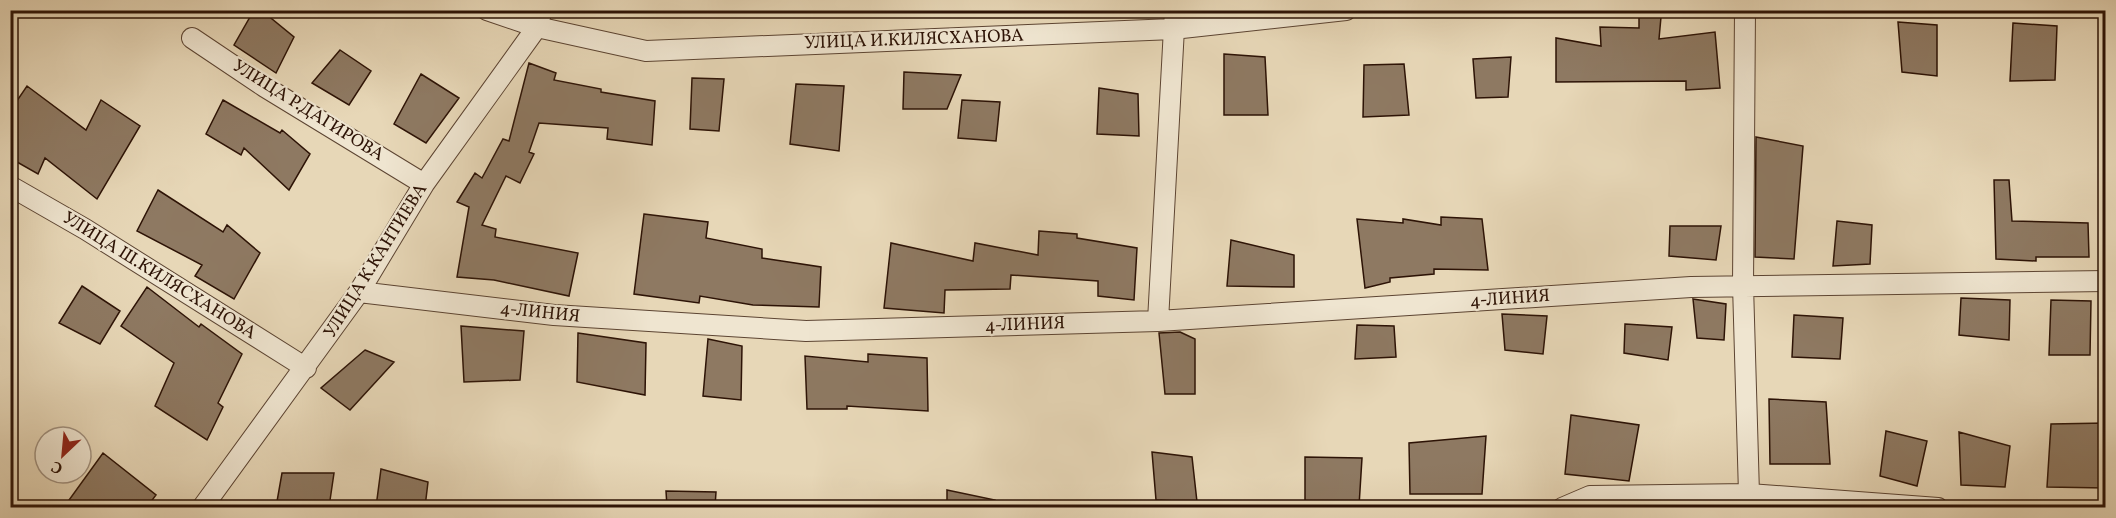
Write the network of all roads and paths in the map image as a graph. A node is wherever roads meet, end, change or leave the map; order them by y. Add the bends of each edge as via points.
1 (487, 10) edge
2 (1346, 10) edge
3 (1745, 10) edge
4 (540, 19) edge
5 (1174, 20) edge
6 (192, 38) dead end
7 (424, 184) junction
8 (10, 186) edge
9 (2106, 281) edge
10 (1743, 285) junction
11 (359, 292) junction
12 (1158, 321) junction
13 (306, 368) junction
14 (1749, 494) junction
15 (202, 507) edge
16 (1562, 507) edge
17 (1938, 507) edge

1 - 4 street, УЛИЦА И.КИЛЯСХАНОВА
2 - 5 street, УЛИЦА И.КИЛЯСХАНОВА
3 - 10 street
4 - 5 street, УЛИЦА И.КИЛЯСХАНОВА via 646,51
4 - 7 street, УЛИЦА К.КАНТИЕВА
5 - 12 street
6 - 7 street, УЛИЦА Р.ДАГИРОВА
7 - 11 street, УЛИЦА К.КАНТИЕВА
8 - 13 street, УЛИЦА Ш.КИЛЯСХАНОВА
9 - 10 street, 4-ЛИНИЯ
10 - 12 street, 4-ЛИНИЯ
10 - 14 street
11 - 12 street, 4-ЛИНИЯ via 554,315 806,331
11 - 13 street, УЛИЦА К.КАНТИЕВА
13 - 15 street, УЛИЦА К.КАНТИЕВА
14 - 16 street via 1590,496
14 - 17 street

